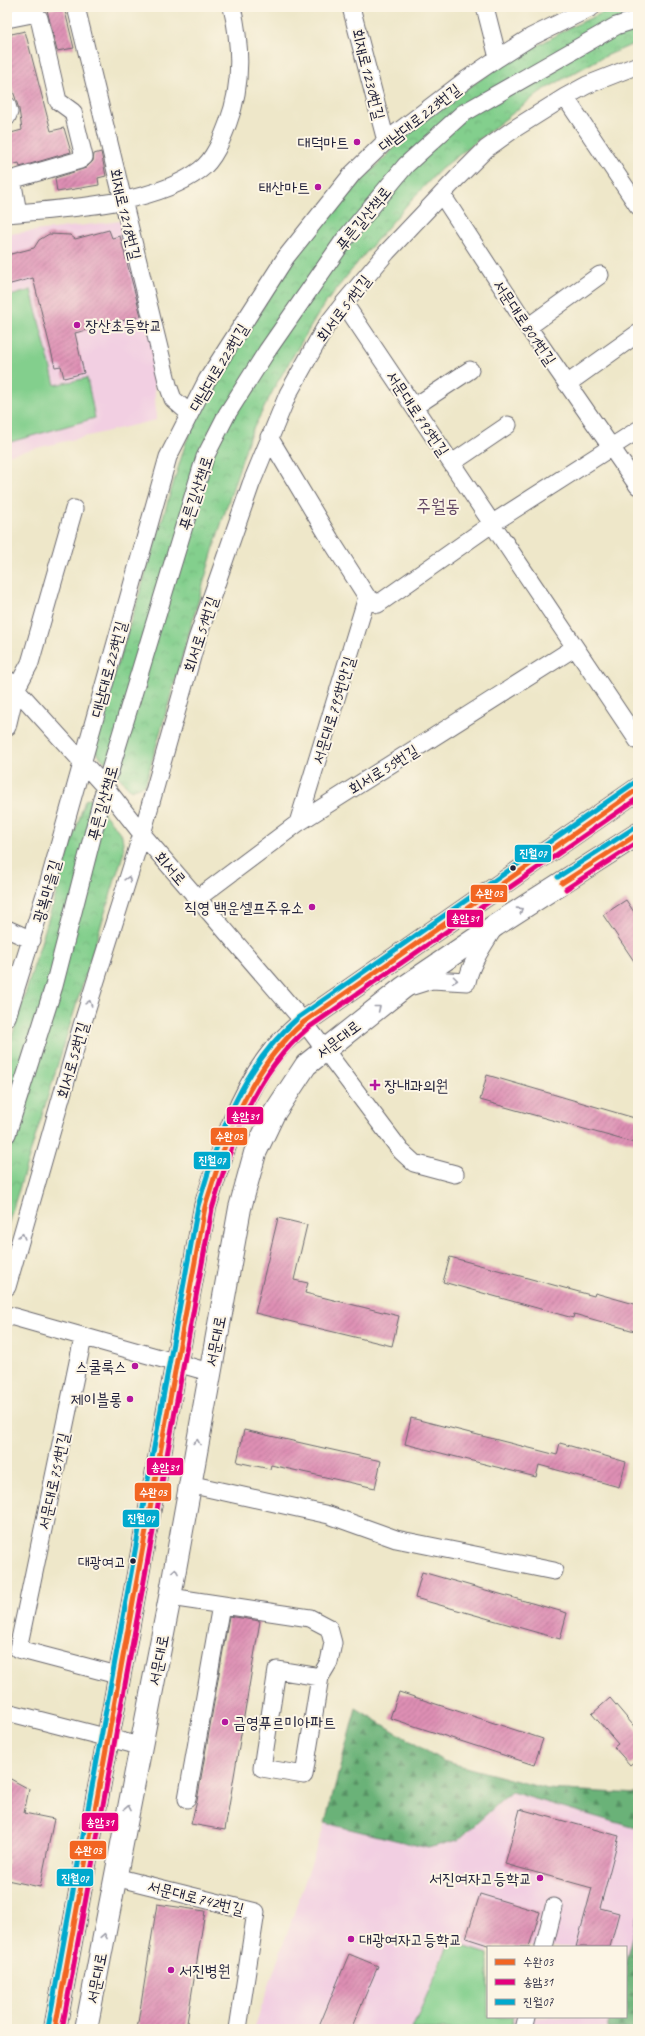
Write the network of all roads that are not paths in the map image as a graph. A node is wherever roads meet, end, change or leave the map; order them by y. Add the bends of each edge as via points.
1 (76, 7) edge
2 (232, 7) edge
3 (351, 7) edge
4 (485, 7) edge
5 (592, 7) edge
6 (7, 19) edge
7 (638, 19) edge
8 (498, 58) junction
9 (638, 65) edge
10 (565, 97) junction
11 (7, 105) edge
12 (7, 117) edge
13 (386, 141) junction
14 (9, 180) edge
15 (442, 195) junction
16 (123, 201) junction
17 (638, 206) edge
18 (12, 213) edge
19 (600, 275) dead end
20 (344, 303) junction
21 (528, 327) junction
22 (637, 334) dead end
23 (470, 370) dead end
24 (567, 384) junction
25 (414, 407) junction
26 (189, 413) junction
27 (508, 425) dead end
28 (638, 430) edge
29 (269, 437) junction
30 (611, 447) junction
31 (452, 463) junction
32 (638, 486) edge
33 (74, 509) dead end
34 (493, 524) junction
35 (367, 597) junction
36 (574, 648) junction
37 (11, 684) edge
38 (7, 727) edge
39 (638, 741) edge
40 (82, 764) junction
41 (105, 787) junction
42 (638, 789) edge
43 (298, 823) junction
44 (142, 834) junction
45 (638, 834) edge
46 (198, 898) junction
47 (496, 925) junction
48 (7, 929) edge
49 (32, 940) junction
50 (403, 988) junction
51 (7, 1017) edge
52 (304, 1022) junction
53 (325, 1049) junction
54 (7, 1134) edge
55 (455, 1174) dead end
56 (7, 1287) edge
57 (7, 1315) edge
58 (83, 1338) junction
59 (176, 1363) junction
60 (209, 1372) junction
61 (189, 1484) junction
62 (554, 1571) dead end
63 (170, 1597) junction
64 (221, 1605) junction
65 (121, 1676) junction
66 (320, 1677) junction
67 (7, 1712) edge
68 (109, 1738) junction
69 (140, 1746) junction
70 (187, 1799) dead end
71 (115, 1877) junction
72 (554, 1907) dead end
73 (544, 1946) edge
74 (527, 2018) edge
75 (55, 2029) edge
76 (86, 2029) edge
77 (238, 2029) edge
78 (524, 2029) edge

1 - 16 street, 회재로1218번길
2 - 16 street via 239,57 238,88 220,142 201,170 163,189
3 - 13 street, 회재로1230번길
4 - 8 street
5 - 8 street, 대남대로223번길 via 531,37
6 - 14 street via 32,14 39,18 58,101 73,112 84,157
7 - 41 street, 푸른길산책로 via 616,26 462,114 406,165 344,240 241,392 205,457
8 - 13 street, 대남대로223번길
9 - 10 street, 회서로51번길
10 - 15 street, 회서로51번길 via 486,149
10 - 17 street
11 - 12 street
13 - 26 street, 대남대로223번길 via 353,173 286,257 207,380
14 - 18 street
15 - 20 street, 회서로51번길 via 387,252
15 - 21 street, 서문대로801번길
16 - 18 street
16 - 26 street, 회재로1218번길 via 168,385 173,399
19 - 21 street
20 - 25 street, 서문대로795번길
20 - 29 street, 회서로51번길 via 326,326 300,370
21 - 24 street, 서문대로801번길
22 - 24 street
23 - 25 street
24 - 30 street, 서문대로801번길
25 - 31 street, 서문대로795번길
26 - 40 street, 대남대로223번길 via 168,456
27 - 31 street
28 - 30 street
29 - 35 street
29 - 44 street, 회서로51번길 via 197,639
30 - 32 street, 서문대로801번길
30 - 34 street
31 - 34 street, 서문대로795번길
33 - 37 street via 30,663
34 - 35 street via 378,604
34 - 36 street, 서문대로795번길
35 - 43 street, 서문대로795번안길
36 - 39 street, 서문대로795번길
36 - 43 street, 회서로55번길
37 - 38 street
37 - 40 street, 회서로
40 - 41 street, 회서로
40 - 49 street, 광복마을길
41 - 44 street, 회서로
41 - 54 street, 푸른길산책로 via 54,986
42 - 52 main road, 서문대로
43 - 46 street, 회서로55번길
44 - 46 street, 회서로
56 -> 44 street, 회서로52번길 via 82,1025
47 -> 45 main road, 서문대로
46 - 52 street, 회서로
47 - 50 main road, 서문대로
50 -> 47 street via 432,980 467,982 474,962
48 - 49 street
49 - 51 street, 광복마을길
53 -> 50 main road, 서문대로
52 - 53 street, 회서로
52 - 59 main road, 서문대로 via 268,1058 255,1078 226,1143 205,1207
53 - 55 street, 회서로 via 406,1157 423,1166
53 - 60 main road, 서문대로 via 306,1065 273,1115 255,1153 240,1208
57 - 58 street
58 - 59 street
58 - 65 street, 서문대로751번길 via 18,1649
59 - 60 street
59 - 65 main road, 서문대로
61 -> 60 main road, 서문대로
61 - 62 street via 329,1515 396,1539
63 -> 61 main road, 서문대로
63 - 64 street
63 - 69 main road, 서문대로
64 - 66 street via 310,1618 329,1628 333,1643 329,1662
64 - 70 street
65 - 68 main road, 서문대로
66 - 66 street via 304,1775 262,1768 277,1670
67 - 68 street
68 - 69 street
68 - 75 main road, 서문대로
71 -> 69 main road, 서문대로
76 -> 71 main road, 서문대로
71 - 77 street, 서문대로742번길 via 256,1912
72 - 73 street
74 - 78 street

